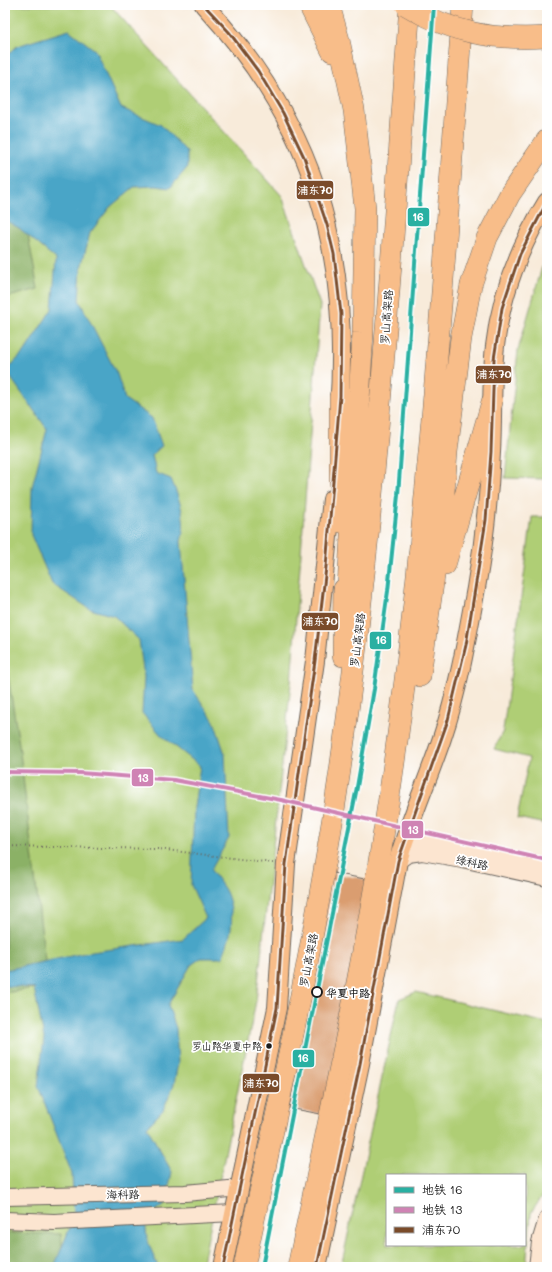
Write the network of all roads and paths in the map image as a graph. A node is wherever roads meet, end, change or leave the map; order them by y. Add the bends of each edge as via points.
1 (204, 5) edge
2 (309, 5) edge
3 (329, 5) edge
4 (406, 5) edge
5 (410, 5) edge
6 (463, 5) edge
7 (547, 37) edge
8 (544, 150) edge
9 (361, 154) junction
10 (547, 202) edge
11 (340, 396) junction
12 (492, 402) junction
13 (422, 661) junction
14 (343, 679) junction
15 (405, 836) junction
16 (5, 846) edge
17 (398, 861) junction
18 (286, 864) junction
19 (547, 866) edge
20 (547, 878) edge
21 (309, 956) junction
22 (360, 967) junction
23 (240, 1188) junction
24 (5, 1197) edge
25 (234, 1213) junction
26 (5, 1220) edge
27 (547, 1220) edge
28 (223, 1267) edge
29 (244, 1267) edge
30 (298, 1267) edge
31 (317, 1267) edge
32 (537, 1267) edge

1 - 11 main road via 229,32 258,71 283,113 317,190 327,225 338,284 342,356
2 - 9 highway via 341,75
3 - 9 highway via 347,74
4 - 7 highway, bridge via 457,28 487,36
5 - 21 highway, 罗山高架路 via 372,496 361,603 340,772
6 - 22 highway via 425,501 392,780
8 - 13 highway via 499,216 478,260 465,310 447,452 442,520
9 - 14 highway via 366,244 361,386
10 - 12 main road via 533,224 506,291 495,347
11 - 14 highway via 339,485 344,584
11 - 18 main road via 324,583
12 - 13 highway via 434,605
12 - 15 main road via 486,524 473,605 455,692 442,738
13 - 22 highway via 413,727
14 - 21 highway
15 - 17 main road
15 - 19 street, 绿科路
16 - 18 path via 158,849
17 - 20 street, 绿科路 via 408,854 422,852
17 - 31 main road via 366,1033
18 - 23 main road via 277,1008
21 - 29 highway, 罗山高架路
22 - 30 highway
23 - 24 street, 海科路 via 185,1193
23 - 25 main road
25 - 26 street via 54,1222
25 - 28 main road
27 - 32 street via 540,1242

